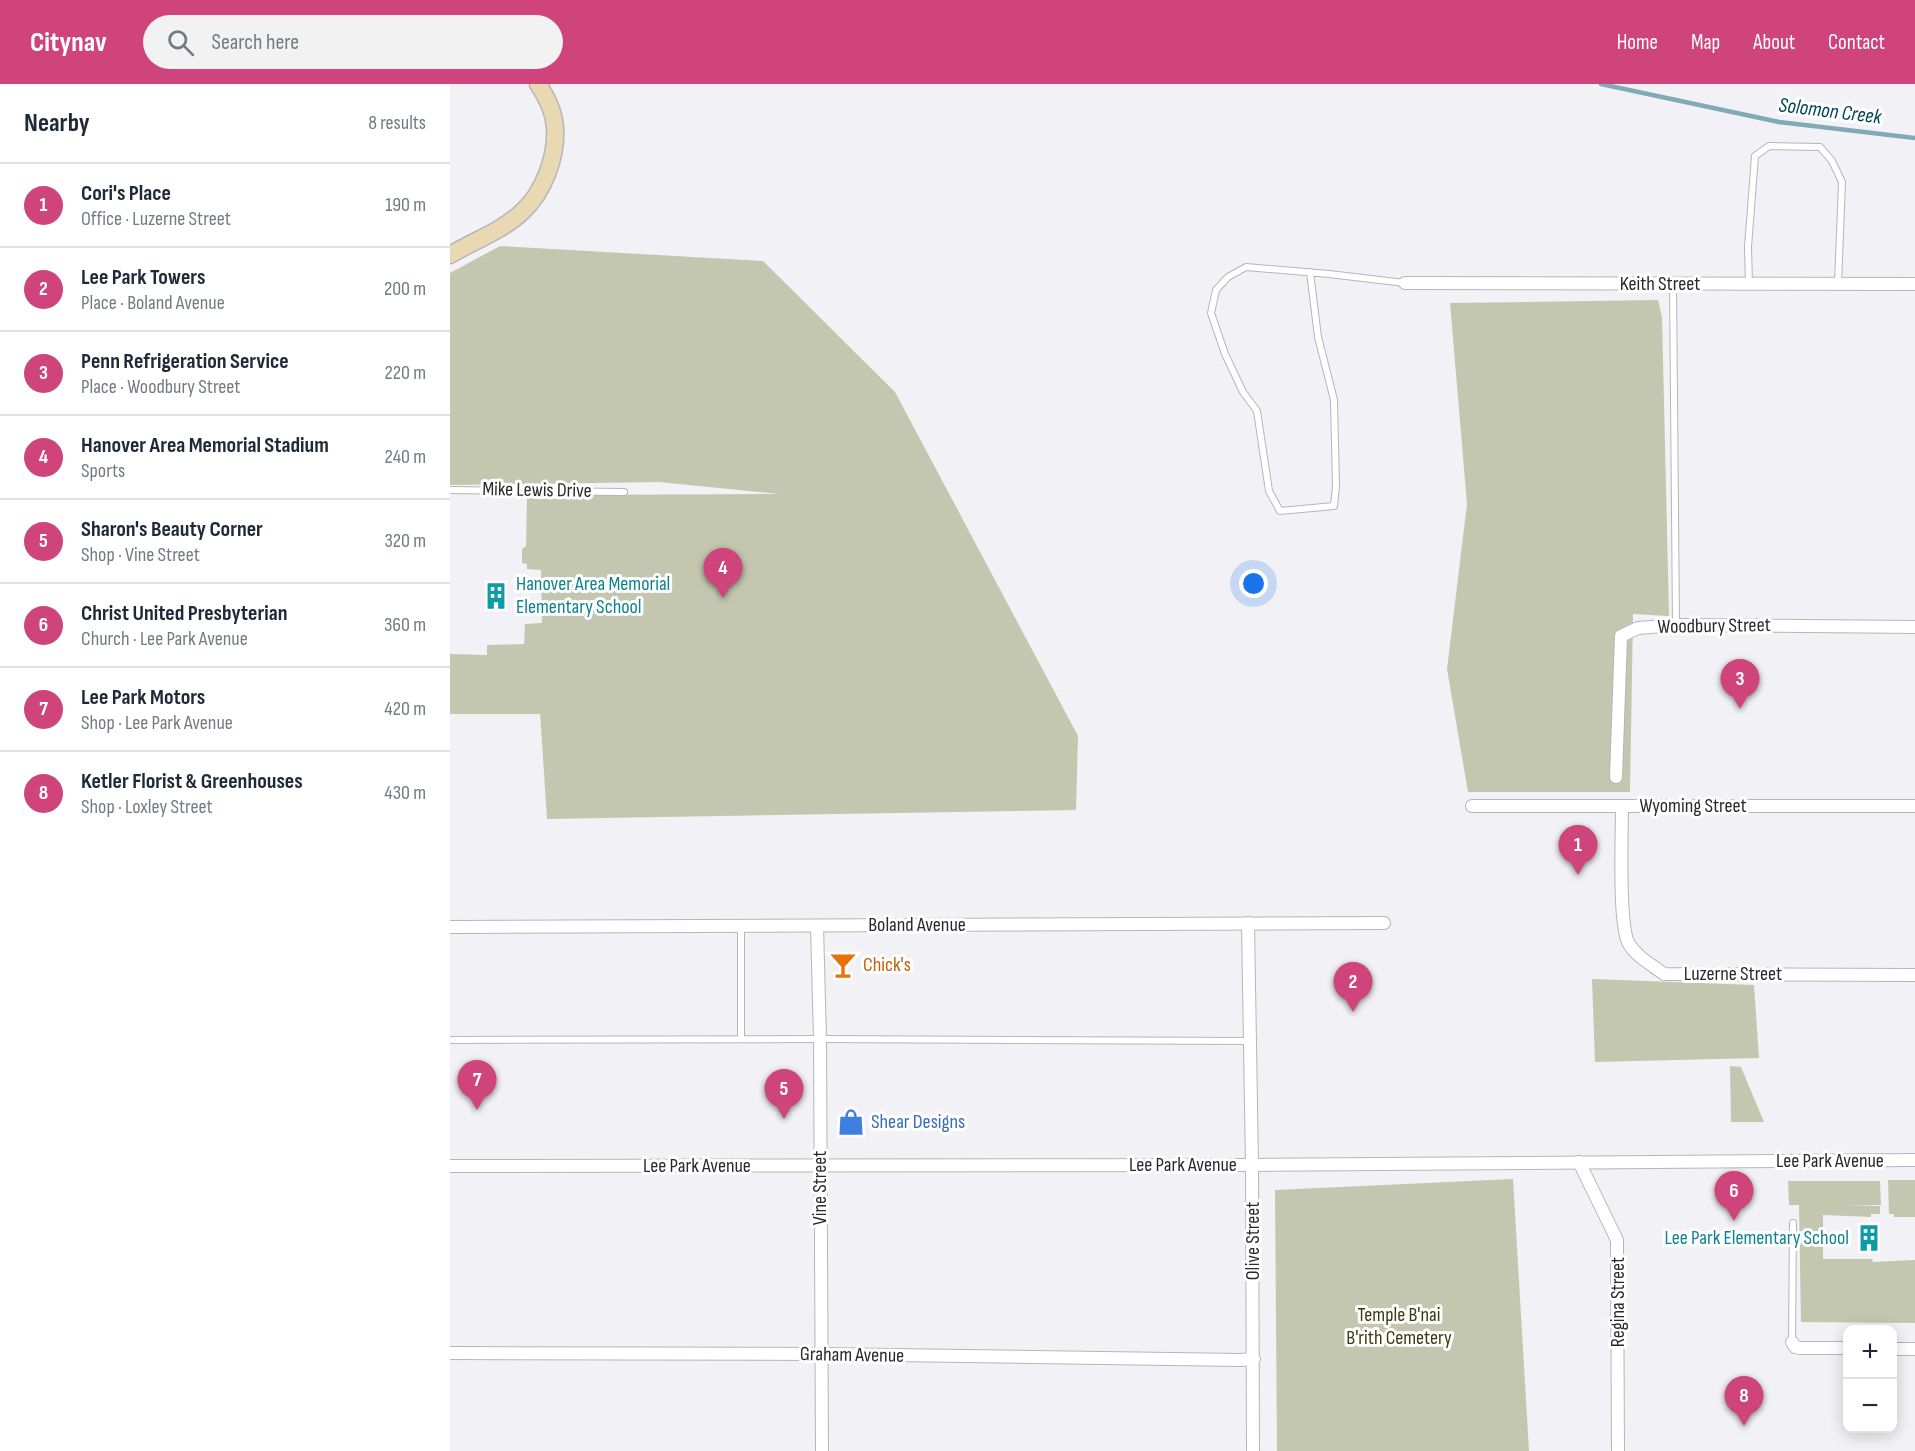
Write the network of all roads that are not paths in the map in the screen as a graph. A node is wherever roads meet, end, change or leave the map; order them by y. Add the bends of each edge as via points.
1 (538, 84) edge
2 (450, 255) edge
3 (1310, 272) junction
4 (1405, 283) joint
5 (1673, 284) junction
6 (1749, 284) junction
7 (1838, 284) junction
8 (1915, 284) edge
9 (450, 490) edge
10 (513, 490) junction
11 (624, 492) dead end
12 (514, 498) dead end
13 (1676, 625) junction
14 (1915, 627) edge
15 (1616, 777) dead end
16 (1472, 806) dead end
17 (1622, 806) junction
18 (1915, 806) edge
19 (1248, 923) junction
20 (1384, 923) dead end
21 (741, 926) junction
22 (817, 926) junction
23 (450, 927) edge
24 (1915, 975) edge
25 (741, 1039) junction
26 (820, 1039) junction
27 (450, 1040) edge
28 (1250, 1041) junction
29 (1915, 1160) edge
30 (1579, 1162) junction
31 (1252, 1165) junction
32 (450, 1166) edge
33 (820, 1166) junction
34 (1792, 1223) dead end
35 (1792, 1342) joint
36 (1843, 1348) edge
37 (1897, 1348) edge
38 (1915, 1349) edge
39 (450, 1353) edge
40 (821, 1354) junction
41 (1254, 1359) junction
42 (822, 1451) edge
43 (1253, 1451) edge
44 (1618, 1451) edge

1 - 2 street via 551,109 555,140 549,168 538,191 523,212
3 - 3 lane via 1246,267 1228,277 1216,290 1211,313 1224,354 1257,411 1269,490 1280,511 1334,506 1334,400 1318,337
3 - 4 lane
4 - 5 street, Keith Street
5 - 6 street, Keith Street
5 - 13 lane
6 - 7 street, Keith Street
6 - 7 lane via 1755,156 1769,146 1820,147 1832,160 1842,182
7 - 8 street, Keith Street
9 - 10 lane, Mike Lewis Drive
10 - 11 lane, Mike Lewis Drive
10 - 12 lane
13 - 14 street, Woodbury Street
13 - 15 street, Woodbury Street via 1638,628 1621,636
16 - 17 street, Wyoming Street
17 - 18 street, Wyoming Street
17 - 24 street, Luzerne Street via 1624,920 1628,942 1664,974
19 - 20 street, Boland Avenue
19 - 22 street, Boland Avenue
19 - 28 street, Olive Street
21 - 22 street, Boland Avenue
21 - 23 street, Boland Avenue
21 - 25 lane
22 - 26 street, Vine Street
25 - 26 lane
25 - 27 lane
26 - 28 lane
26 - 33 street, Vine Street
28 - 31 street, Olive Street
29 - 30 street, Lee Park Avenue
30 - 31 street, Lee Park Avenue
30 - 44 street, Regina Street via 1617,1240
31 - 33 street, Lee Park Avenue
31 - 41 street, Olive Street
32 - 33 street, Lee Park Avenue
33 - 40 street, Vine Street
34 - 35 lane
35 - 36 street via 1800,1348
37 - 38 street
39 - 40 street, Graham Avenue
40 - 41 street, Graham Avenue
40 - 42 street, Vine Street
41 - 43 street, Olive Street

